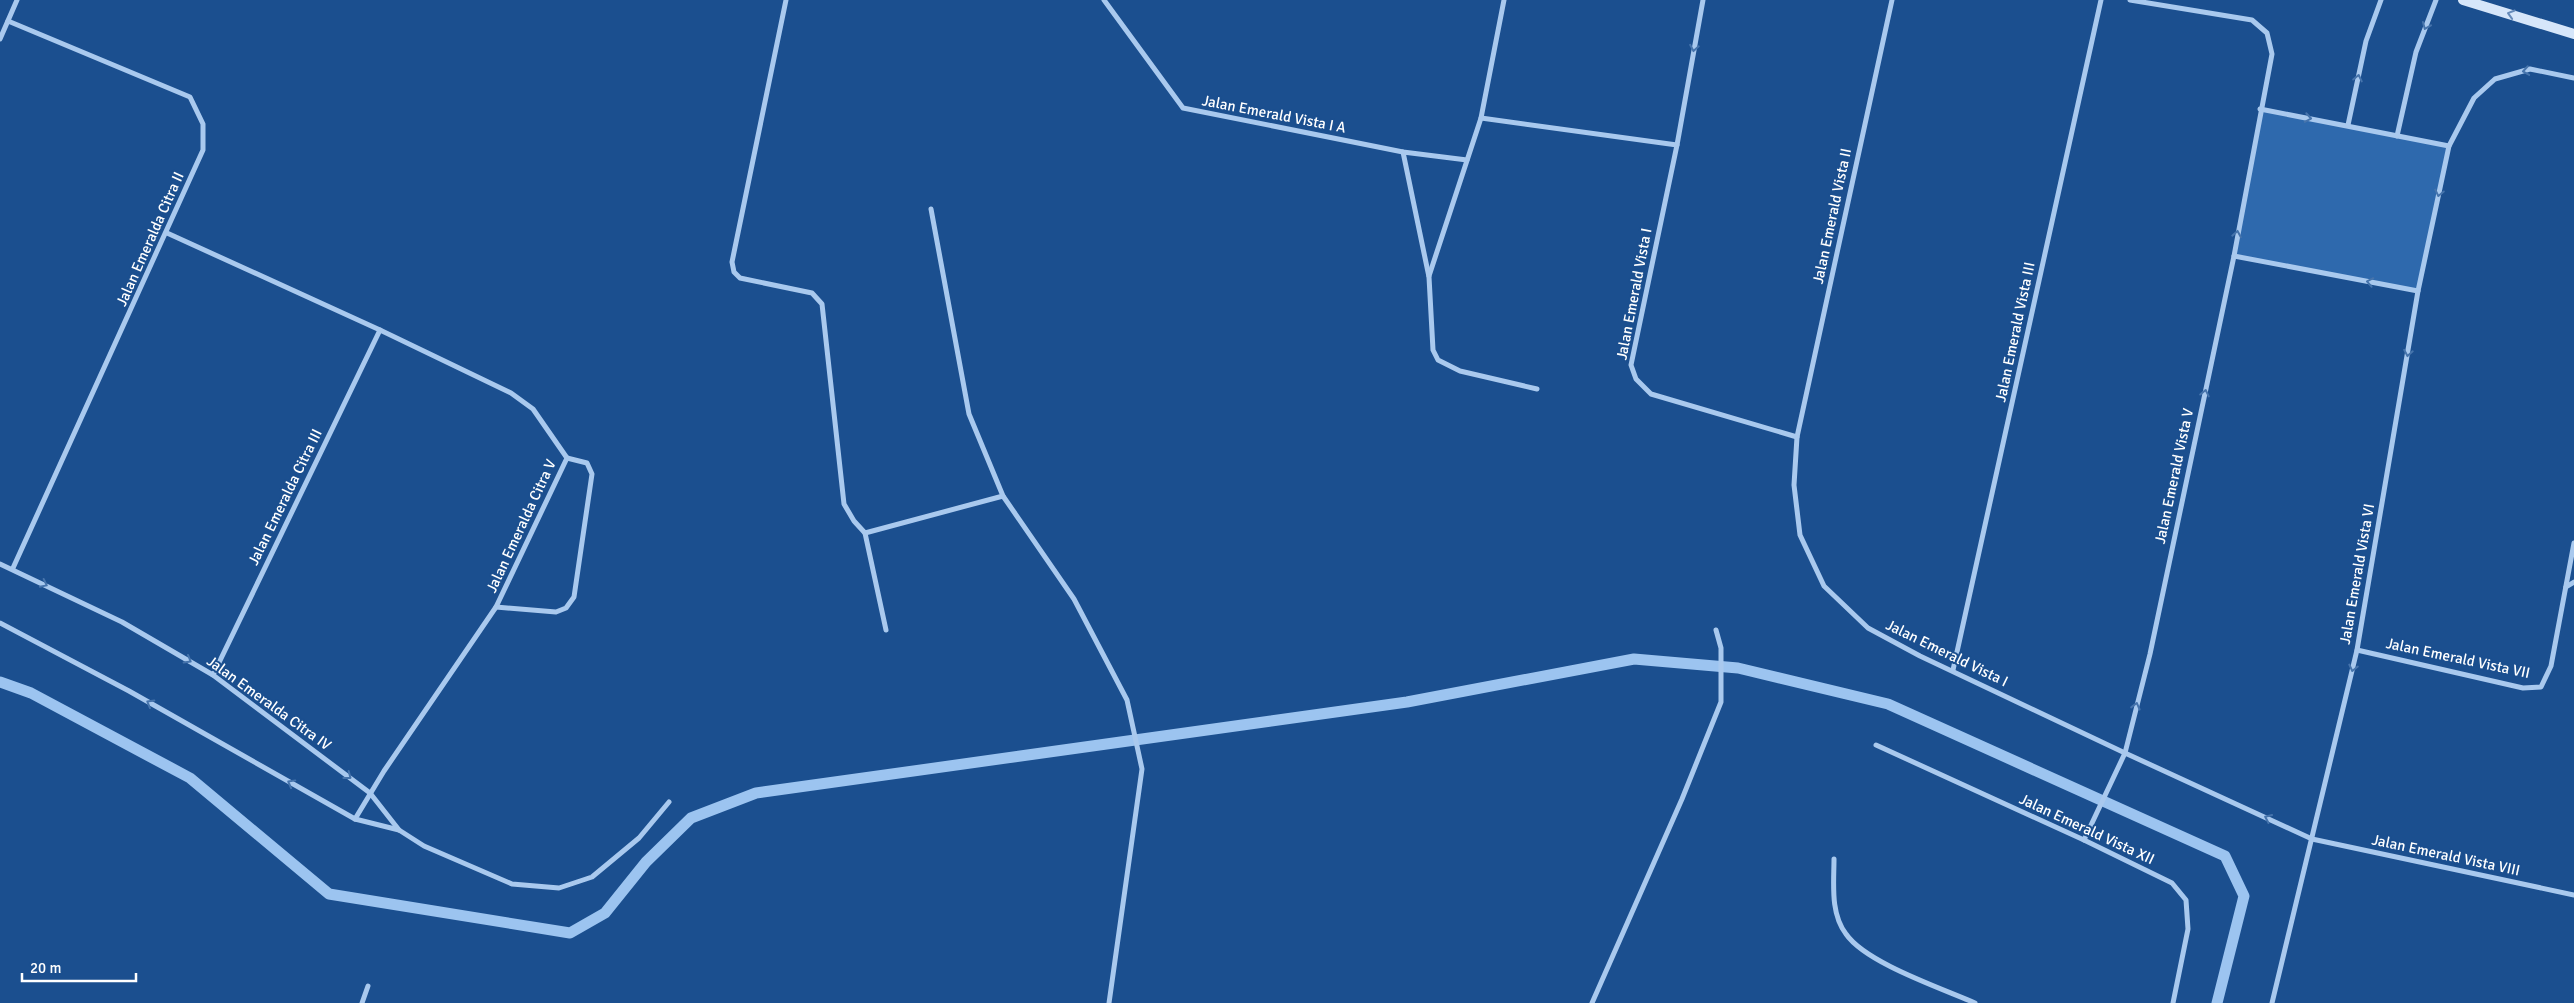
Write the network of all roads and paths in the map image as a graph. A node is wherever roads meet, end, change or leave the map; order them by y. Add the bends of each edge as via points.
1 (17, 0) edge
2 (786, 0) edge
3 (1104, 0) edge
4 (1504, 0) edge
5 (1703, 0) edge
6 (1892, 0) edge
7 (2101, 0) edge
8 (2130, 0) edge
9 (2381, 0) edge
10 (2436, 0) edge
11 (2463, 0) edge
12 (8, 21) junction
13 (2574, 34) edge
14 (0, 39) edge
15 (2574, 78) edge
16 (2260, 109) junction
17 (1481, 118) junction
18 (2348, 125) junction
19 (2397, 136) junction
20 (1677, 145) junction
21 (2449, 146) junction
22 (1403, 152) junction
23 (1467, 160) junction
24 (931, 209) dead end
25 (167, 233) junction
26 (2234, 256) junction
27 (1428, 277) junction
28 (2418, 291) junction
29 (380, 330) junction
30 (1537, 389) dead end
31 (1797, 437) junction
32 (566, 458) junction
33 (1003, 496) junction
34 (865, 533) junction
35 (2574, 543) edge
36 (0, 564) edge
37 (13, 568) junction
38 (2574, 582) edge
39 (2566, 587) junction
40 (496, 607) junction
41 (0, 623) edge
42 (886, 630) dead end
43 (1716, 630) dead end
44 (2357, 650) junction
45 (1953, 670) junction
46 (214, 674) junction
47 (1876, 745) dead end
48 (2125, 753) junction
49 (370, 793) junction
50 (669, 802) dead end
51 (355, 819) junction
52 (399, 830) junction
53 (2312, 839) junction
54 (2084, 840) junction
55 (1834, 859) dead end
56 (2574, 895) edge
57 (368, 986) dead end
58 (362, 1003) edge
59 (1108, 1003) edge
60 (1592, 1003) edge
61 (1974, 1003) edge
62 (2173, 1003) edge
63 (2272, 1003) edge

1 - 12 street
2 - 34 street via 732,262 734,272 740,278 812,293 822,304 844,504
3 - 22 street, Jalan Emerald Vista I A via 1183,108
4 - 17 street
5 -> 20 street, Jalan Emerald Vista I
6 - 31 street, Jalan Emerald Vista II
7 - 45 street, Jalan Emerald Vista III
8 - 16 street, Jalan Emerald Vista V via 2252,20 2267,34 2272,54
18 -> 9 street via 2366,41
10 -> 19 street via 2416,52
13 -> 11 main road
12 - 14 street
12 - 25 street, Jalan Emeralda Citra II via 190,97 203,124 203,150
15 -> 21 street via 2530,69 2495,79 2474,98
16 -> 18 street
26 -> 16 street, Jalan Emerald Vista V
17 - 20 street
17 - 23 street
18 - 19 street
19 - 21 street
20 - 31 street, Jalan Emerald Vista I via 1631,365 1636,379 1651,394
21 -> 28 street, Jalan Emerald Vista VI
22 - 23 street, Jalan Emerald Vista I A
22 - 27 street
23 - 27 street
24 - 33 street via 968,414
25 - 29 street
25 - 37 street, Jalan Emeralda Citra II
28 -> 26 street
48 -> 26 street, Jalan Emerald Vista V via 2150,654
27 - 30 street via 1433,350 1438,360 1460,371
28 -> 44 street, Jalan Emerald Vista VI
29 - 32 street via 522,399 533,409
29 - 46 street, Jalan Emeralda Citra III
31 - 45 street, Jalan Emerald Vista I via 1794,485 1800,535 1824,586 1868,628
32 - 40 street, Jalan Emeralda Citra V
32 - 40 street, Jalan Emeralda Citra V via 587,463 592,474 574,597 566,608 556,612
33 - 34 street
33 - 59 street via 1074,599 1127,700 1142,769
34 - 42 street
35 - 39 street, Jalan Emerald Vista VII
36 - 37 street, Jalan Emeralda Citra IV
37 -> 46 street, Jalan Emeralda Citra IV via 122,622
38 - 39 street
39 - 44 street, Jalan Emerald Vista VII via 2551,666 2540,687 2524,688
40 - 49 street, Jalan Emeralda Citra V
51 -> 41 street, Jalan Emeralda Citra IV via 129,690
43 - 60 street via 1721,648 1721,702
44 -> 53 street, Jalan Emerald Vista VI
45 - 48 street, Jalan Emerald Vista I
46 -> 49 street, Jalan Emeralda Citra IV
47 - 54 street, Jalan Emerald Vista XII
53 -> 48 street, Jalan Emerald Vista I
48 - 54 street, Jalan Emerald Vista V
49 - 51 street, Jalan Emeralda Citra V
49 - 52 street, Jalan Emeralda Citra IV
50 - 52 street, Jalan Emeralda Citra IV via 619,857 592,877 559,888 512,884 424,846
51 - 52 street, Jalan Emeralda Citra IV
53 - 56 street, Jalan Emerald Vista VIII
53 - 63 street, Jalan Emerald Vista VI
54 - 62 street, Jalan Emerald Vista XII via 2172,883 2186,900 2188,929
55 - 61 street via 1834,904 1845,934 1872,957
57 - 58 street

